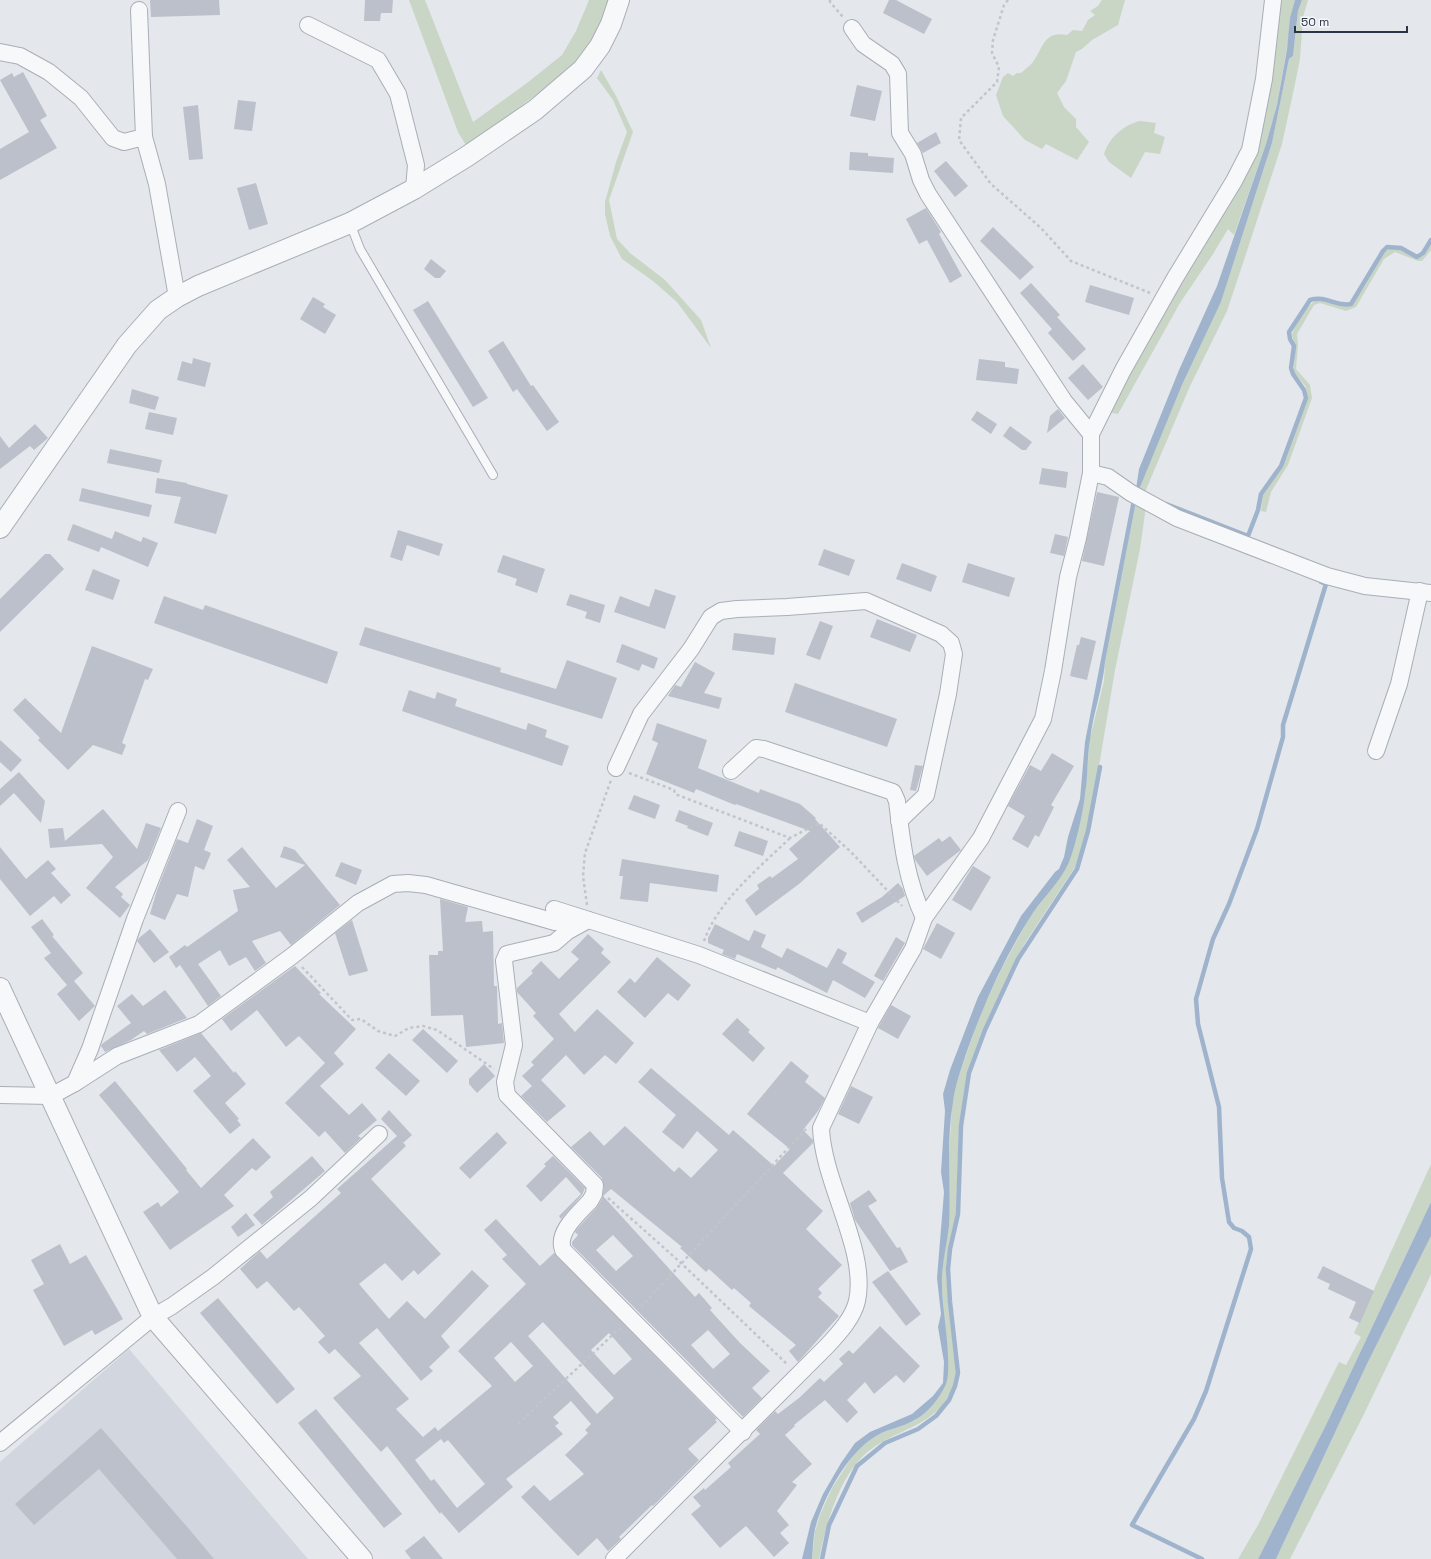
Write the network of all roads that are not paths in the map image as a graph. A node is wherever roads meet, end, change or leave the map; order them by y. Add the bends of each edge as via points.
1 (619, 0) edge
2 (1273, 0) edge
3 (139, 10) dead end
4 (308, 25) dead end
5 (852, 28) road end
6 (0, 52) edge
7 (144, 137) junction
8 (414, 189) junction
9 (350, 223) junction
10 (177, 297) junction
11 (1091, 434) junction
12 (1091, 473) junction
13 (493, 475) dead end
14 (0, 528) edge
15 (1425, 592) edge
16 (1376, 751) dead end
17 (616, 768) road end
18 (731, 771) dead end
19 (178, 811) dead end
20 (899, 821) junction
21 (554, 909) dead end
22 (924, 918) junction
23 (588, 920) junction
24 (0, 988) edge
25 (870, 1023) junction
26 (75, 1083) junction
27 (0, 1095) edge
28 (51, 1096) junction
29 (379, 1134) dead end
30 (153, 1317) junction
31 (743, 1432) junction
32 (0, 1443) edge
33 (362, 1559) edge
34 (614, 1559) edge

1 - 8 street via 600,46 583,69 535,110
2 - 11 street via 1264,79 1250,150 1123,370
3 - 7 street
4 - 8 street via 378,60 398,94 416,164
5 - 11 street via 863,44 892,64 898,74 900,133 913,154 928,194 1064,401
6 - 7 street via 20,56 49,72 81,98 113,138 124,142
7 - 10 street via 157,184
8 - 9 street
9 - 10 street
9 - 13 lane via 360,249
10 - 14 street via 158,310 127,345
11 - 12 street
12 - 15 street via 1108,477 1131,493 1177,518 1327,576 1366,586
12 - 22 street via 1068,577 1053,671 1042,719 981,838
15 - 16 street via 1399,684
17 - 20 street via 641,714 691,649 711,617 721,611 737,608 866,601 941,634 951,643 954,654 926,795
18 - 20 street via 756,748 764,748 893,792 897,801
19 - 26 street
20 - 22 street via 905,866 914,897
21 - 23 street
22 - 25 street via 913,949
23 - 25 street via 698,955
23 - 26 street via 555,922 426,885 393,884 358,903 292,956 199,1024 117,1056
23 - 31 street via 568,931 554,943 507,954 504,961 514,1045 507,1078 507,1094 595,1185 594,1194 562,1235 560,1244 563,1250
24 - 28 street
25 - 31 street via 821,1128 822,1147 855,1253 860,1279 857,1302 840,1332
26 - 28 street
27 - 28 street
28 - 30 street
29 - 30 street via 312,1198 213,1277
30 - 32 street
30 - 33 street
31 - 34 street

